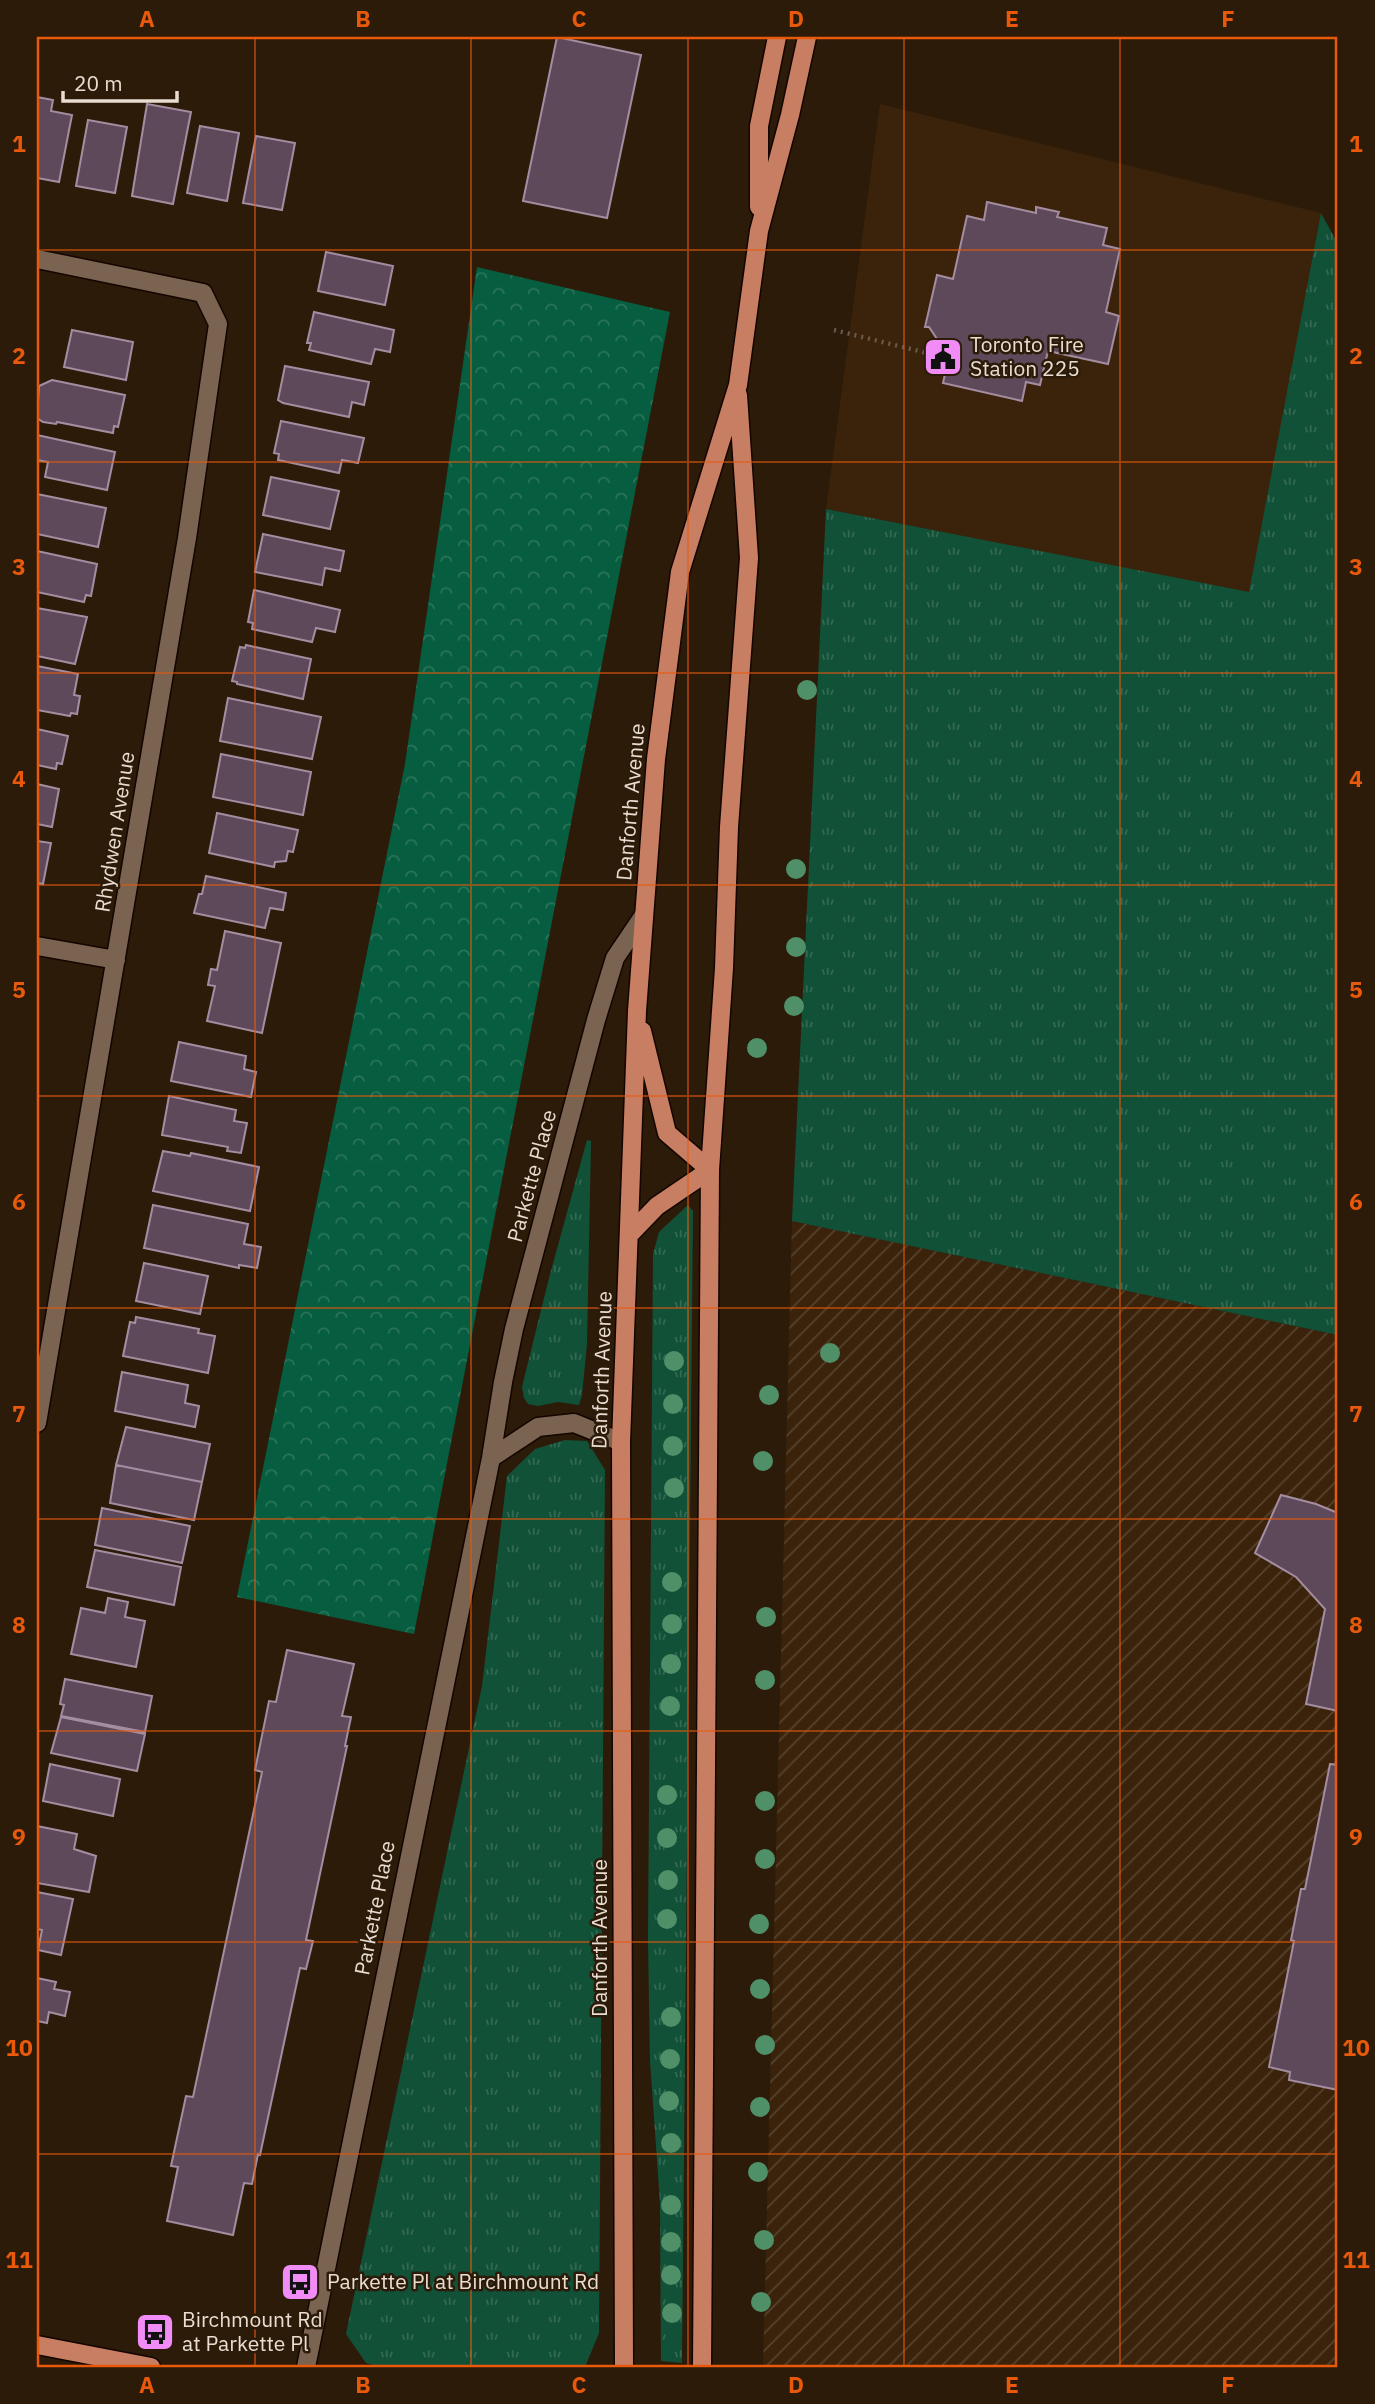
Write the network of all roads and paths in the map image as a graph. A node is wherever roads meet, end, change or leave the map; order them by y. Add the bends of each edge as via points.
1 (776, 37) edge
2 (807, 37) edge
3 (759, 231) junction
4 (37, 259) edge
5 (834, 330) dead end
6 (931, 354) dead end
7 (738, 385) junction
8 (644, 915) junction
9 (37, 946) edge
10 (116, 960) junction
11 (638, 1011) junction
12 (710, 1170) junction
13 (630, 1234) junction
14 (37, 1423) edge
15 (621, 1442) junction
16 (491, 1458) junction
17 (37, 2345) edge
18 (151, 2367) edge
19 (306, 2367) edge
20 (624, 2367) edge
21 (702, 2367) edge

1 - 3 main road, Danforth Avenue via 759,126
2 - 3 main road, Danforth Avenue
3 - 7 main road, Danforth Avenue
4 - 10 street, Rhydwen Avenue via 203,293 218,324
5 - 6 path
7 - 8 main road, Danforth Avenue via 680,572 656,759
7 - 12 main road, Danforth Avenue via 749,558
8 - 11 main road, Danforth Avenue
8 - 16 street, Parkette Place via 615,958 596,1020 514,1329
9 - 10 street
10 - 14 street, Rhydwen Avenue
11 - 12 main road via 667,1133
11 - 13 main road, Danforth Avenue
12 - 13 main road via 657,1206
12 - 21 main road, Danforth Avenue
13 - 15 main road, Danforth Avenue
15 - 16 street via 573,1423 538,1427
15 - 20 main road, Danforth Avenue
16 - 19 street, Parkette Place
17 - 18 main road

